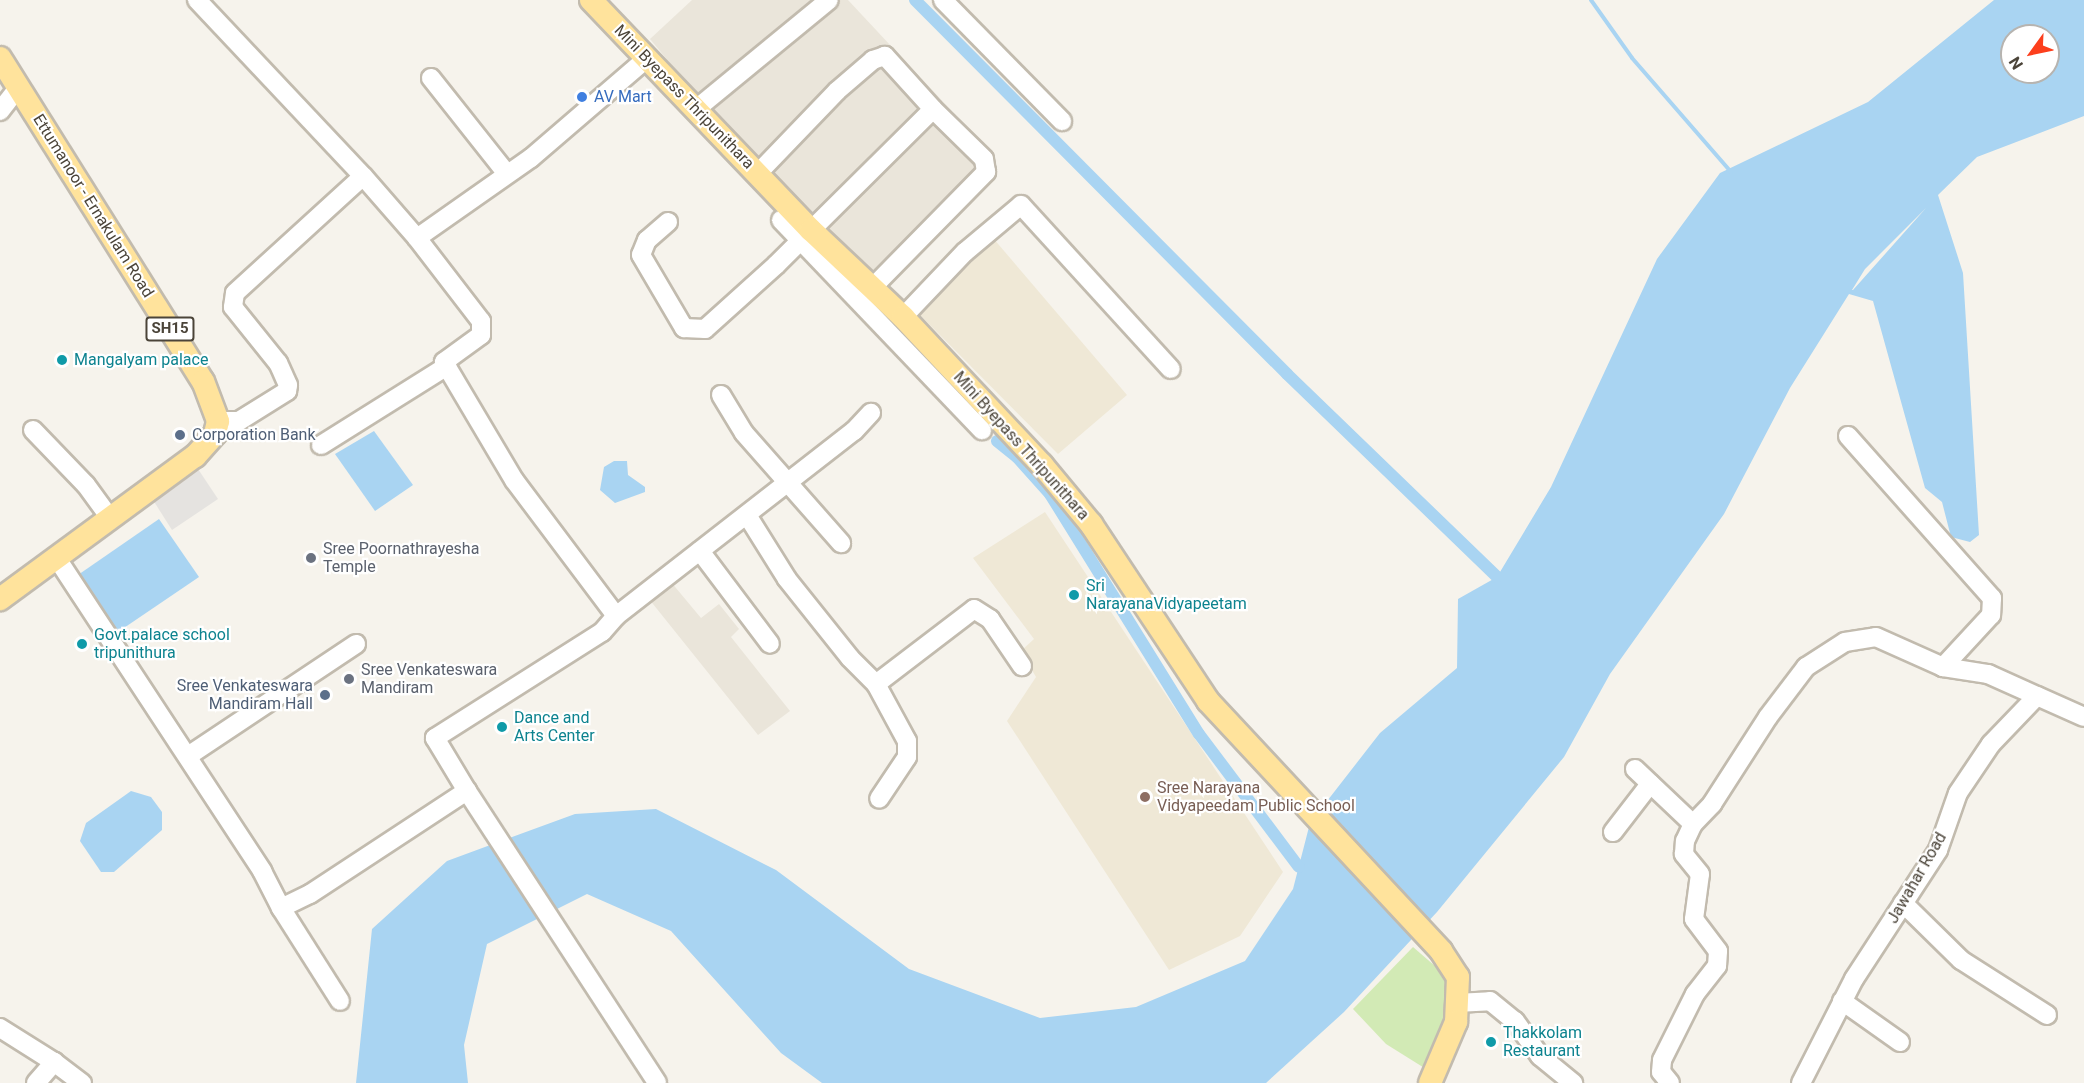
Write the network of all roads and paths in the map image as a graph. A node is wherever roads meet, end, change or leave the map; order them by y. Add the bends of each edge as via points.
1 (197, 0) edge
2 (591, 0) edge
3 (830, 0) edge
4 (943, 0) edge
5 (0, 58) edge
6 (646, 59) junction
7 (431, 78) dead end
8 (18, 88) junction
9 (933, 109) junction
10 (695, 110) junction
11 (0, 111) edge
12 (1062, 121) dead end
13 (758, 173) junction
14 (507, 174) junction
15 (363, 176) junction
16 (781, 220) dead end
17 (668, 222) dead end
18 (806, 235) junction
19 (417, 238) junction
20 (873, 298) junction
21 (903, 317) junction
22 (447, 366) junction
23 (1171, 369) dead end
24 (721, 395) dead end
25 (871, 413) dead end
26 (218, 421) junction
27 (33, 430) dead end
28 (982, 430) dead end
29 (1848, 436) dead end
30 (321, 445) dead end
31 (787, 480) junction
32 (747, 515) junction
33 (109, 517) junction
34 (841, 543) dead end
35 (700, 551) junction
36 (56, 557) junction
37 (0, 599) edge
38 (616, 616) junction
39 (356, 644) dead end
40 (770, 644) dead end
41 (1022, 666) dead end
42 (1943, 667) junction
43 (876, 684) junction
44 (2037, 696) junction
45 (2084, 717) edge
46 (188, 756) junction
47 (1635, 769) dead end
48 (1650, 784) junction
49 (467, 790) junction
50 (879, 799) dead end
51 (1693, 824) junction
52 (1613, 832) dead end
53 (1903, 903) junction
54 (281, 908) junction
55 (340, 1001) dead end
56 (1842, 1001) junction
57 (1456, 1003) junction
58 (2047, 1015) dead end
59 (0, 1028) edge
60 (1900, 1042) dead end
61 (54, 1062) junction
62 (1660, 1080) edge
63 (36, 1083) edge
64 (82, 1083) edge
65 (657, 1083) edge
66 (1430, 1083) edge
67 (1573, 1083) edge
68 (1801, 1083) edge

1 - 15 street
2 - 6 main road, Mini Byepass Thripunithara
3 - 10 street
4 - 12 street
5 - 8 main road, Ettumanoor - Ernakulam Road / SH15
6 - 10 main road, Mini Byepass Thripunithara
6 - 14 street
7 - 14 street
8 - 11 street
8 - 26 main road, Ettumanoor - Ernakulam Road / SH15 via 203,381
9 - 13 street via 885,56 873,60 837,91
9 - 18 street
9 - 20 street via 984,159 986,172
10 - 13 main road, Mini Byepass Thripunithara
13 - 18 main road, Mini Byepass Thripunithara
14 - 19 street
15 - 19 street
15 - 26 street via 235,293 233,307 278,363 288,385 239,421
16 - 18 street
17 - 18 street via 647,240 641,255 684,328 705,329 719,319
18 - 20 main road, Mini Byepass Thripunithara
19 - 22 street via 481,321 481,335 444,362
20 - 21 main road, Mini Byepass Thripunithara
20 - 28 street
21 - 23 street via 965,252 1021,205
21 - 57 main road, Mini Byepass Thripunithara via 1042,465 1091,524 1208,701 1441,951 1458,977
22 - 30 street
22 - 38 street via 514,480
24 - 31 street via 744,433
25 - 31 street via 854,431
26 - 33 main road via 208,445
27 - 33 street via 86,485
29 - 42 street via 1992,598 1991,615
31 - 32 street
31 - 34 street
32 - 35 street
32 - 43 street via 787,579 850,658
33 - 36 main road
35 - 38 street
35 - 40 street
36 - 37 main road
36 - 46 street
38 - 49 street via 602,632 435,738
39 - 46 street
41 - 43 street via 990,619 974,609
42 - 44 street via 1988,674
42 - 51 street via 1876,637 1857,638 1817,656 1797,678 1712,804
43 - 50 street via 907,741 907,757
44 - 45 street
44 - 53 street, Jawahar Road via 1990,744 1958,793 1938,850
46 - 54 street via 262,871
47 - 48 street
48 - 51 street
48 - 52 street
49 - 54 street via 320,888
49 - 65 street
51 - 62 street via 1684,854 1700,874 1694,919 1718,951 1718,966 1695,994 1673,1035
53 - 56 street, Jawahar Road
53 - 58 street via 1961,960
54 - 55 street
56 - 60 street
56 - 68 street, Jawahar Road
57 - 66 main road, Mini Byepass Thripunithara via 1456,1022
57 - 67 street via 1490,1000 1515,1021 1540,1056
59 - 61 street
61 - 63 street
61 - 64 street

